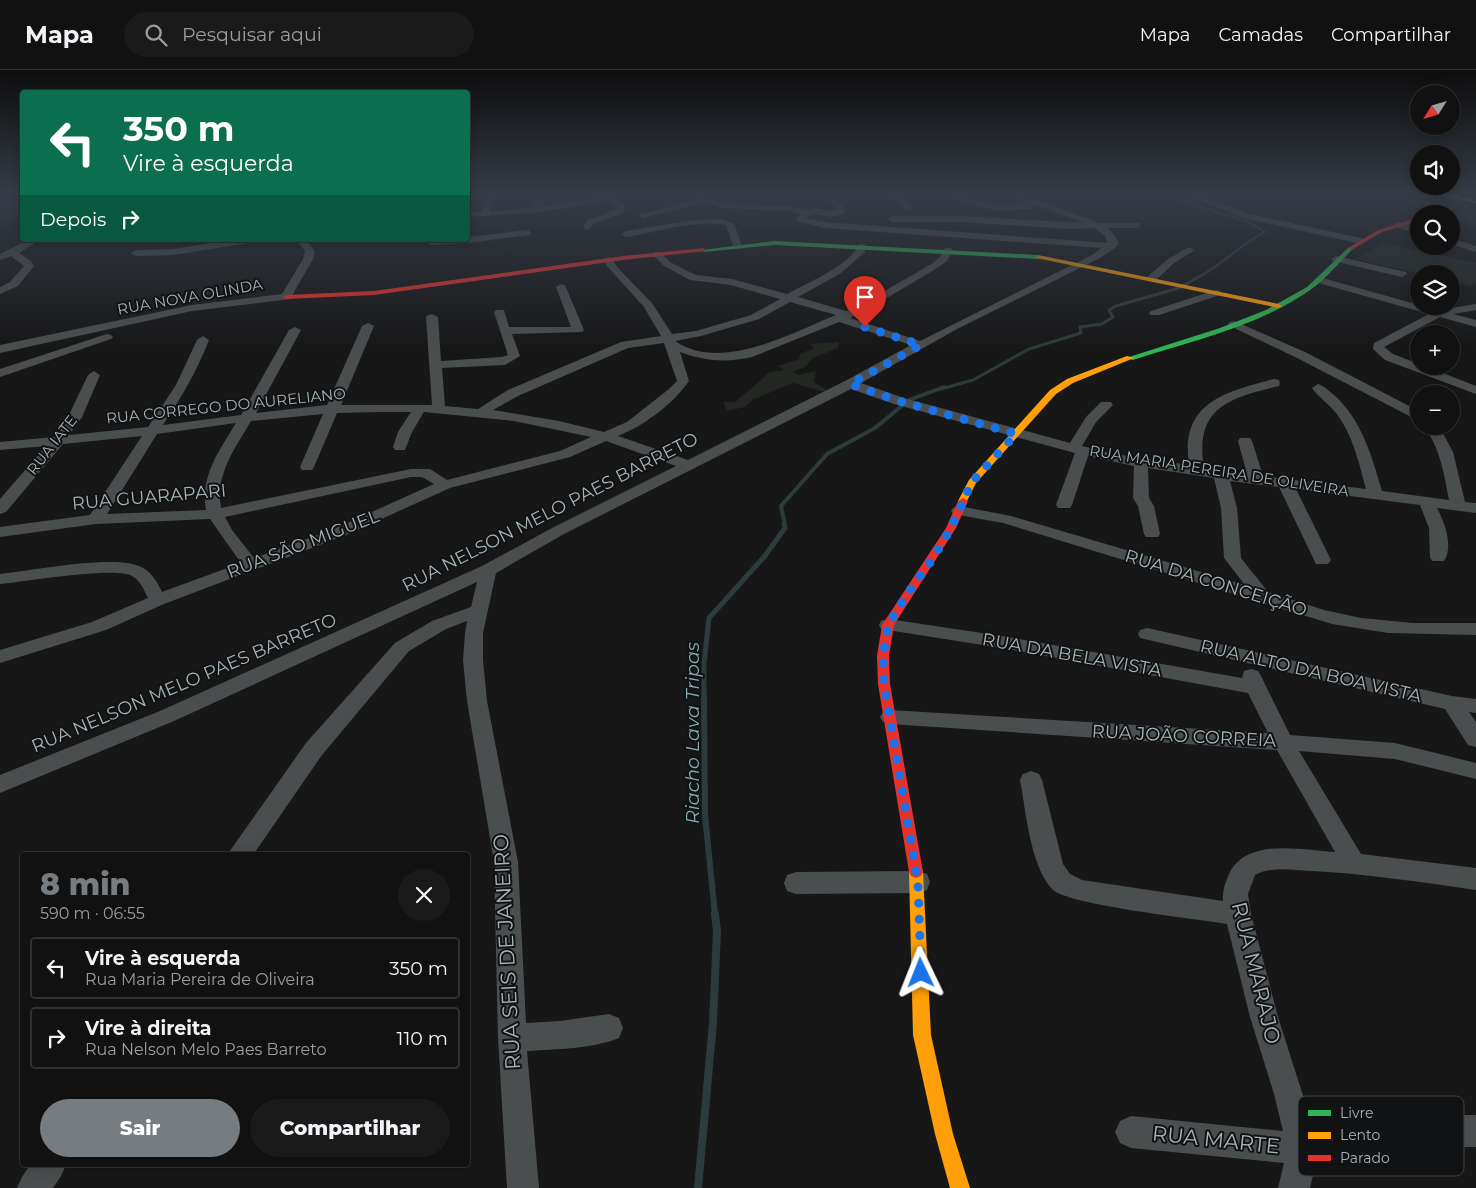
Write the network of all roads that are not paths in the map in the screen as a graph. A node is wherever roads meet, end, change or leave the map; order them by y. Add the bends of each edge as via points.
1 (27, 245) edge
2 (184, 245) edge
3 (216, 245) edge
4 (305, 245) edge
5 (428, 245) edge
6 (747, 245) edge
7 (838, 245) edge
8 (1101, 245) edge
9 (1356, 245) edge
10 (1464, 245) edge
11 (737, 246) joint
12 (862, 246) junction
13 (1112, 246) joint
14 (1476, 249) edge
15 (185, 250) junction
16 (948, 250) junction
17 (1188, 250) dead end
18 (0, 251) edge
19 (423, 251) dead end
20 (14, 252) junction
21 (136, 253) dead end
22 (657, 254) junction
23 (0, 258) edge
24 (1336, 259) junction
25 (608, 260) junction
26 (1078, 264) junction
27 (1402, 274) dead end
28 (1151, 279) junction
29 (1319, 280) junction
30 (561, 287) dead end
31 (0, 291) edge
32 (1216, 293) junction
33 (286, 297) junction
34 (790, 298) junction
35 (1410, 305) edge
36 (1278, 306) junction
37 (1476, 307) edge
38 (1460, 310) edge
39 (500, 312) dead end
40 (1155, 313) dead end
41 (1436, 315) edge
42 (1447, 315) edge
43 (432, 317) dead end
44 (844, 317) junction
45 (134, 321) junction
46 (1234, 324) junction
47 (1476, 324) edge
48 (368, 326) dead end
49 (295, 330) dead end
50 (578, 330) joint
51 (506, 331) junction
52 (203, 340) dead end
53 (669, 341) junction
54 (921, 345) junction
55 (0, 349) edge
56 (437, 365) junction
57 (0, 373) edge
58 (94, 375) dead end
59 (1476, 379) edge
60 (1274, 383) dead end
61 (850, 384) junction
62 (1460, 384) junction
63 (1318, 388) dead end
64 (1476, 390) edge
65 (1106, 405) dead end
66 (420, 408) junction
67 (333, 409) junction
68 (439, 409) junction
69 (1410, 413) edge
70 (482, 414) junction
71 (246, 418) junction
72 (154, 430) junction
73 (1016, 434) junction
74 (606, 435) junction
75 (1438, 435) edge
76 (58, 441) junction
77 (1245, 441) dead end
78 (0, 446) edge
79 (400, 447) dead end
80 (1078, 450) junction
81 (1141, 463) junction
82 (688, 465) junction
83 (308, 467) dead end
84 (1197, 470) junction
85 (1221, 475) junction
86 (1256, 479) junction
87 (1284, 482) junction
88 (444, 485) junction
89 (1375, 494) junction
90 (1425, 501) junction
91 (1064, 505) dead end
92 (1458, 506) junction
93 (1476, 508) edge
94 (0, 509) edge
95 (960, 511) junction
96 (214, 514) junction
97 (96, 519) junction
98 (0, 532) edge
99 (1152, 534) dead end
100 (1438, 557) dead end
101 (1322, 560) dead end
102 (251, 565) junction
103 (488, 570) junction
104 (0, 579) edge
105 (1262, 596) junction
106 (158, 600) junction
107 (478, 611) junction
108 (888, 625) junction
109 (1476, 629) edge
110 (1147, 634) dead end
111 (0, 657) edge
112 (1243, 657) junction
113 (1255, 687) junction
114 (1452, 703) junction
115 (1476, 706) edge
116 (890, 717) junction
117 (1476, 739) edge
118 (1281, 742) junction
119 (1476, 771) edge
120 (1031, 780) dead end
121 (0, 784) edge
122 (241, 852) edge
123 (1354, 863) junction
124 (1476, 879) edge
125 (918, 882) junction
126 (796, 883) dead end
127 (1238, 914) junction
128 (609, 1028) dead end
129 (512, 1038) junction
130 (1298, 1129) edge
131 (1131, 1132) dead end
132 (1298, 1149) edge
133 (49, 1167) edge
134 (1298, 1171) edge
135 (33, 1188) edge
136 (523, 1188) edge
137 (960, 1188) edge
138 (1294, 1188) edge

1 - 20 street
2 - 15 street
3 - 15 street
4 - 33 street via 310,251 308,259
5 - 19 street
6 - 11 main road, RUA NOVA OLINDA
7 - 12 main road, RUA NOVA OLINDA
8 - 13 street
9 - 24 main road
10 - 14 street
11 - 22 main road, RUA NOVA OLINDA
12 - 16 main road, RUA NOVA OLINDA
12 - 34 street via 862,250 847,264
13 - 26 street, RUA NELSON MELO PAES BARRETO
15 - 21 street
16 - 26 main road, RUA NOVA OLINDA via 1021,254
16 - 44 street via 936,265
17 - 28 street
18 - 20 street
20 - 23 street
20 - 31 street via 29,266 14,284
22 - 25 main road, RUA NOVA OLINDA
22 - 34 street via 669,266 694,278 727,281
24 - 27 street
24 - 29 main road
25 - 33 main road, RUA NOVA OLINDA via 382,292
25 - 53 street via 621,278 643,298
26 - 28 main road, RUA NOVA OLINDA
26 - 54 street, RUA NELSON MELO PAES BARRETO
28 - 32 main road, RUA NOVA OLINDA
29 - 35 street
29 - 36 main road
30 - 50 street
32 - 36 main road, RUA NOVA OLINDA
32 - 40 street
33 - 45 street, RUA NOVA OLINDA via 218,304
34 - 44 street
34 - 53 street via 736,324
36 - 46 main road
37 - 38 street
39 - 51 street
41 - 62 street via 1381,343 1379,350
42 - 47 street
43 - 56 street
44 - 53 street via 733,358 688,352
44 - 54 street
45 - 55 street, RUA NOVA OLINDA
45 - 57 street via 103,338
46 - 69 street via 1301,355
46 - 73 main road via 1070,381 1053,392
48 - 67 street
49 - 71 street
50 - 51 street
51 - 56 street via 514,356 510,360
52 - 72 street via 188,376
53 - 70 street via 635,342 614,349 513,394
53 - 74 street via 682,374 680,387 640,419
54 - 61 street, RUA NELSON MELO PAES BARRETO
56 - 68 street
58 - 76 street, RUA IATE via 75,418
59 - 62 street
60 - 84 street via 1235,395 1201,418 1195,442
61 - 73 street, RUA MARIA PEREIRA DE OLIVEIRA
61 - 82 street, RUA NELSON MELO PAES BARRETO
62 - 64 street
63 - 89 street via 1336,402 1347,417 1360,445
65 - 80 street via 1091,420
66 - 67 street, RUA CORREGO DO AURELIANO
66 - 68 street, RUA CORREGO DO AURELIANO
66 - 79 street
67 - 71 street, RUA CORREGO DO AURELIANO
67 - 83 street
68 - 70 street, RUA CORREGO DO AURELIANO
70 - 74 street, RUA CORREGO DO AURELIANO
71 - 72 street, RUA CORREGO DO AURELIANO
71 - 96 street via 213,478 210,496
72 - 76 street, RUA CORREGO DO AURELIANO
72 - 97 street
73 - 80 street, RUA MARIA PEREIRA DE OLIVEIRA
73 - 95 main road via 972,482
74 - 82 street, RUA CORREGO DO AURELIANO
74 - 88 street, RUA SÃO MIGUEL via 565,454
75 - 92 street
76 - 78 street, RUA CORREGO DO AURELIANO
76 - 94 street, RUA IATE
77 - 86 street
80 - 81 street, RUA MARIA PEREIRA DE OLIVEIRA
80 - 91 street
81 - 84 street, RUA MARIA PEREIRA DE OLIVEIRA
81 - 99 street via 1141,498
82 - 103 street, RUA NELSON MELO PAES BARRETO
84 - 85 street, RUA MARIA PEREIRA DE OLIVEIRA
85 - 86 street, RUA MARIA PEREIRA DE OLIVEIRA
85 - 105 street via 1229,508 1233,558
86 - 87 street, RUA MARIA PEREIRA DE OLIVEIRA
87 - 89 street, RUA MARIA PEREIRA DE OLIVEIRA
87 - 101 street
88 - 96 street, RUA GUARAPARI via 425,472
88 - 102 street, RUA SÃO MIGUEL via 340,532
89 - 90 street, RUA MARIA PEREIRA DE OLIVEIRA
90 - 92 street, RUA MARIA PEREIRA DE OLIVEIRA
90 - 100 street via 1436,520 1440,540
92 - 93 street, RUA MARIA PEREIRA DE OLIVEIRA
95 - 105 street, RUA DA CONCEIÇÃO via 1005,519
95 - 108 main road
96 - 97 street, RUA GUARAPARI
96 - 102 street
97 - 98 street, RUA GUARAPARI
102 - 106 street, RUA SÃO MIGUEL
103 - 107 street, RUA SEIS DE JANEIRO
103 - 121 street, RUA NELSON MELO PAES BARRETO via 166,716
104 - 106 street via 126,568 142,574
105 - 109 street, RUA DA CONCEIÇÃO via 1324,616 1375,626
106 - 111 street, RUA SÃO MIGUEL via 84,632
107 - 122 street via 440,625 402,647 314,748
107 - 129 street, RUA SEIS DE JANEIRO via 473,660 477,701 506,862
108 - 113 street, RUA DA BELA VISTA
108 - 116 main road via 882,668
110 - 112 street, RUA ALTO DA BOA VISTA
112 - 113 street
112 - 114 street, RUA ALTO DA BOA VISTA
113 - 118 street
114 - 115 street, RUA ALTO DA BOA VISTA
114 - 117 street
116 - 118 street, RUA JOÃO CORREIA
116 - 125 main road
118 - 119 street, RUA JOÃO CORREIA via 1395,751
118 - 123 street
120 - 127 street via 1049,858 1059,881 1067,887
123 - 124 street, RUA MARAJO
123 - 127 street, RUA MARAJO via 1259,861 1246,868 1240,877 1235,894
125 - 126 street
125 - 137 main road via 922,1036
127 - 130 street, RUA MARAJO via 1264,1017
128 - 129 street
129 - 136 street, RUA SEIS DE JANEIRO
131 - 132 street, RUA MARTE
133 - 135 street
134 - 138 street, RUA MARAJO

